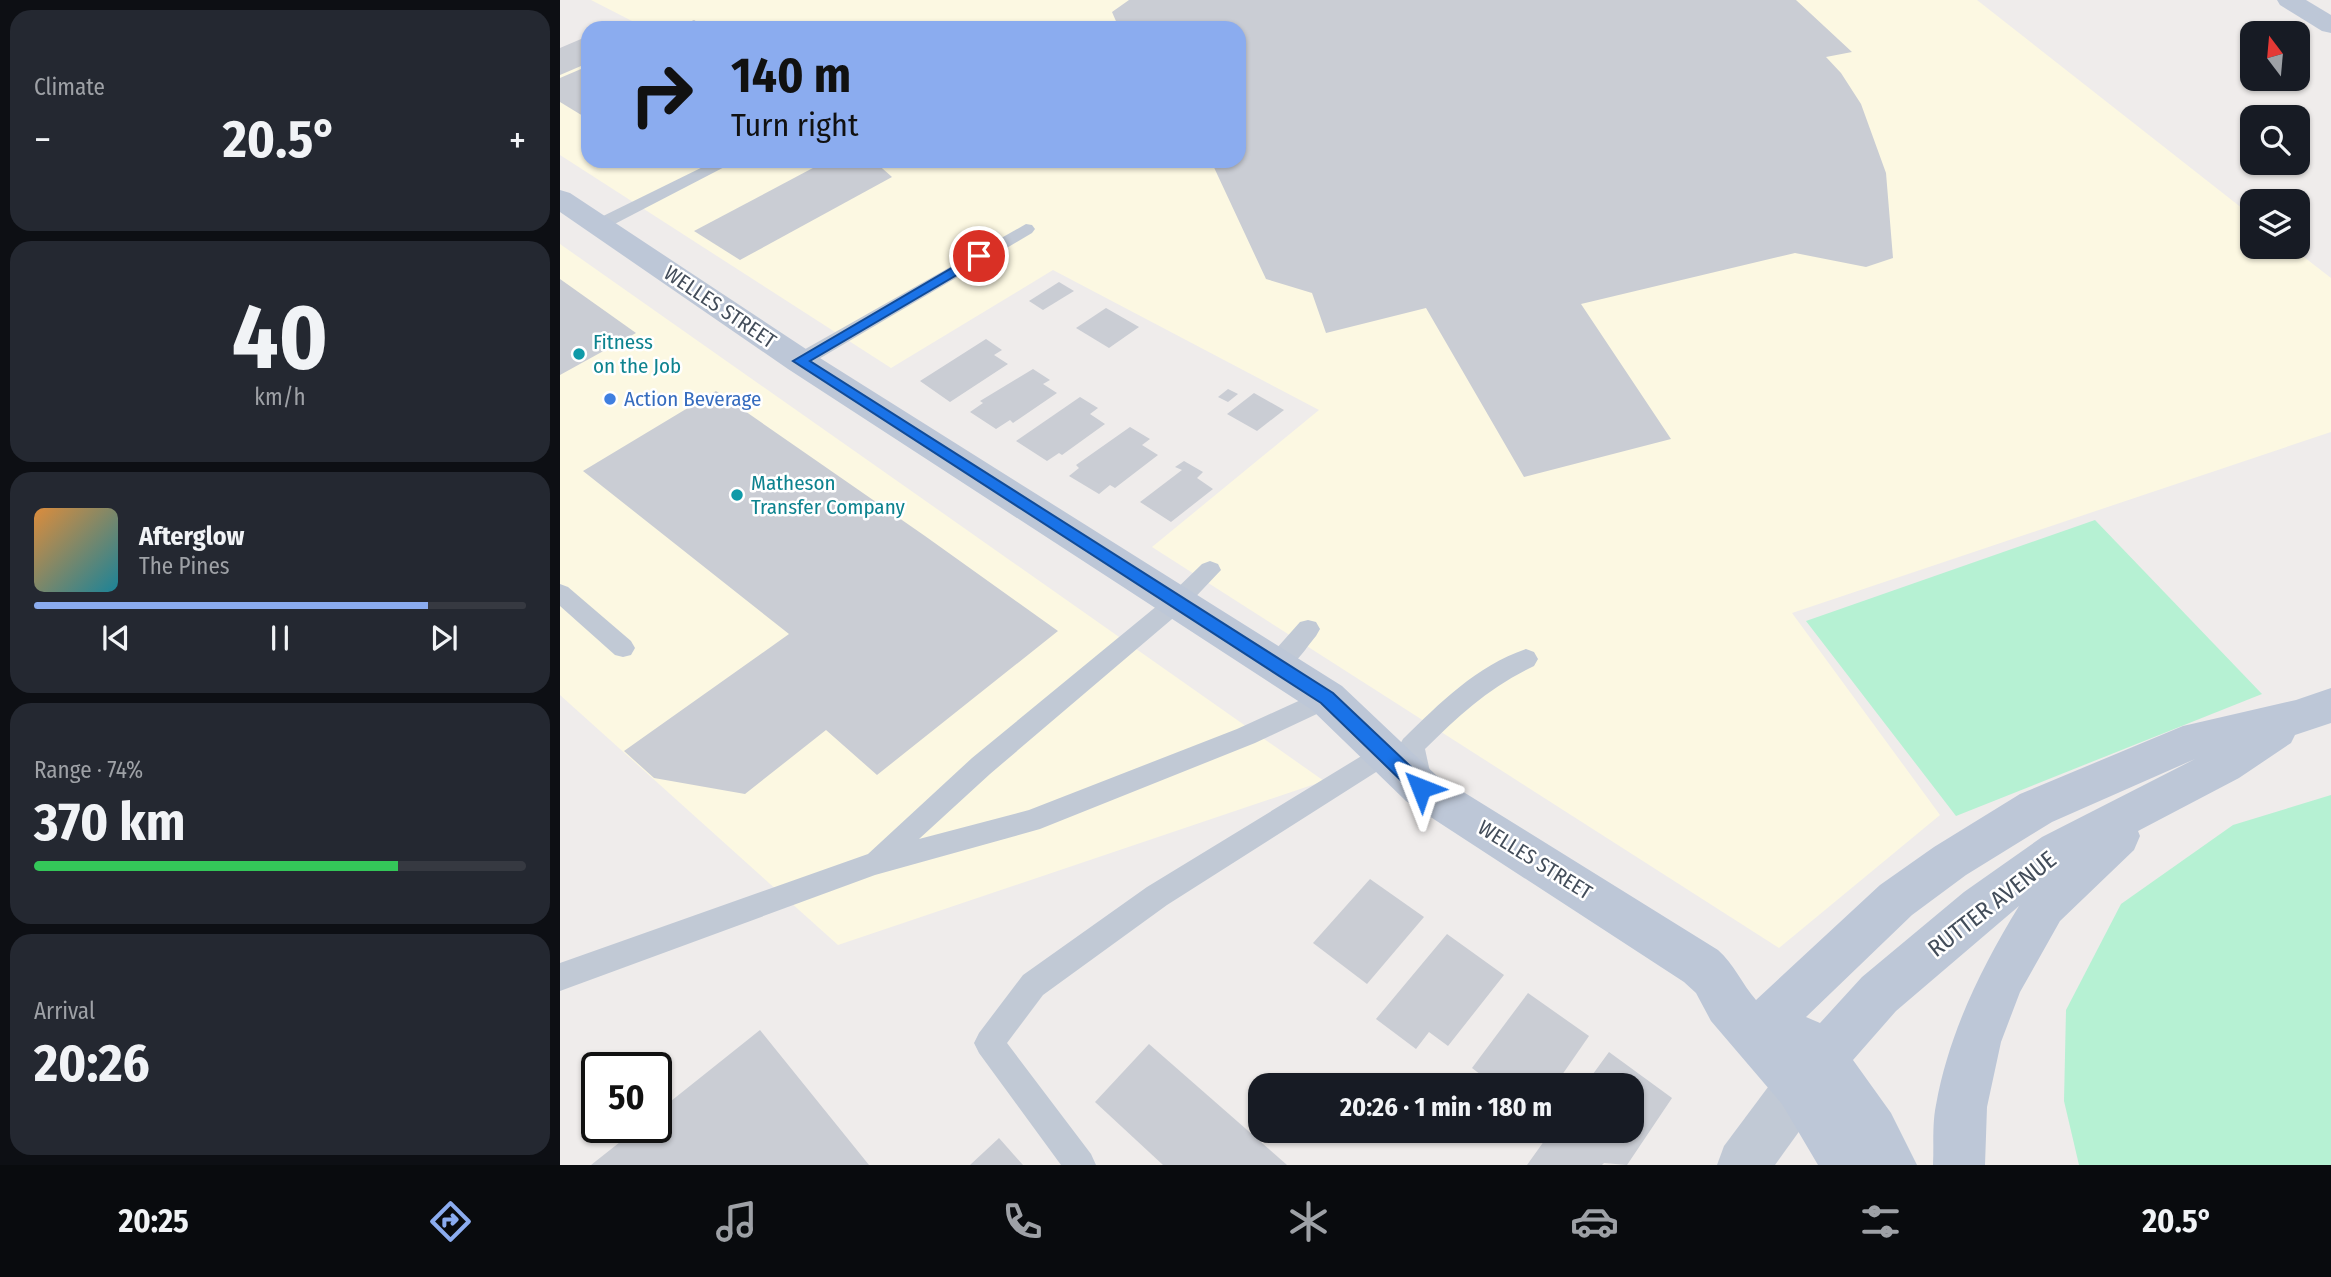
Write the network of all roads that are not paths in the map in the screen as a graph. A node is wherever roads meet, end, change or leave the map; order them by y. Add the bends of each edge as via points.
1 (2290, 0) edge
2 (2331, 26) edge
3 (714, 168) edge
4 (560, 199) edge
5 (599, 225) junction
6 (1026, 229) dead end
7 (800, 361) junction
8 (1210, 569) dead end
9 (560, 593) edge
10 (1177, 602) junction
11 (1308, 629) dead end
12 (622, 648) dead end
13 (1526, 659) dead end
14 (1276, 665) junction
15 (1327, 698) junction
16 (2314, 711) edge
17 (1386, 752) junction
18 (1421, 788) junction
19 (2158, 799) junction
20 (875, 863) junction
21 (560, 977) edge
22 (1713, 977) junction
23 (1775, 1013) junction
24 (1810, 1072) junction
25 (1080, 1165) edge
26 (1743, 1165) edge
27 (1847, 1165) edge
28 (1891, 1165) edge
29 (1959, 1165) edge

1 - 2 main road
3 - 5 lane
4 - 5 main road, WELLES STREET
5 - 7 main road, WELLES STREET
6 - 7 lane
7 - 10 main road, WELLES STREET
8 - 10 lane
9 - 12 lane
10 - 14 main road, WELLES STREET
10 - 20 lane via 981,766
11 - 14 lane
13 - 18 lane via 1496,671 1467,692 1412,746
14 - 15 main road, WELLES STREET
15 - 17 main road, WELLES STREET
15 - 20 lane via 1246,736 1031,821
16 - 19 main road, RUTTER AVENUE
16 - 23 main road, RUTTER AVENUE via 2183,744 2036,808 1896,900
17 - 18 main road, WELLES STREET
17 - 25 lane via 1157,896 1033,985 989,1043
18 - 22 main road, WELLES STREET
19 - 24 main road, RUTTER AVENUE via 2058,850 1980,907 1879,994
19 - 29 main road via 2076,873 2044,906 2024,937 1976,1042 1961,1107
20 - 21 lane
22 - 23 main road, WELLES STREET via 1744,988
22 - 24 main road, WELLES STREET via 1727,1004
23 - 24 main road, WELLES STREET
24 - 26 street, RUTTER AVENUE
24 - 27 main road
24 - 28 main road via 1877,1136

